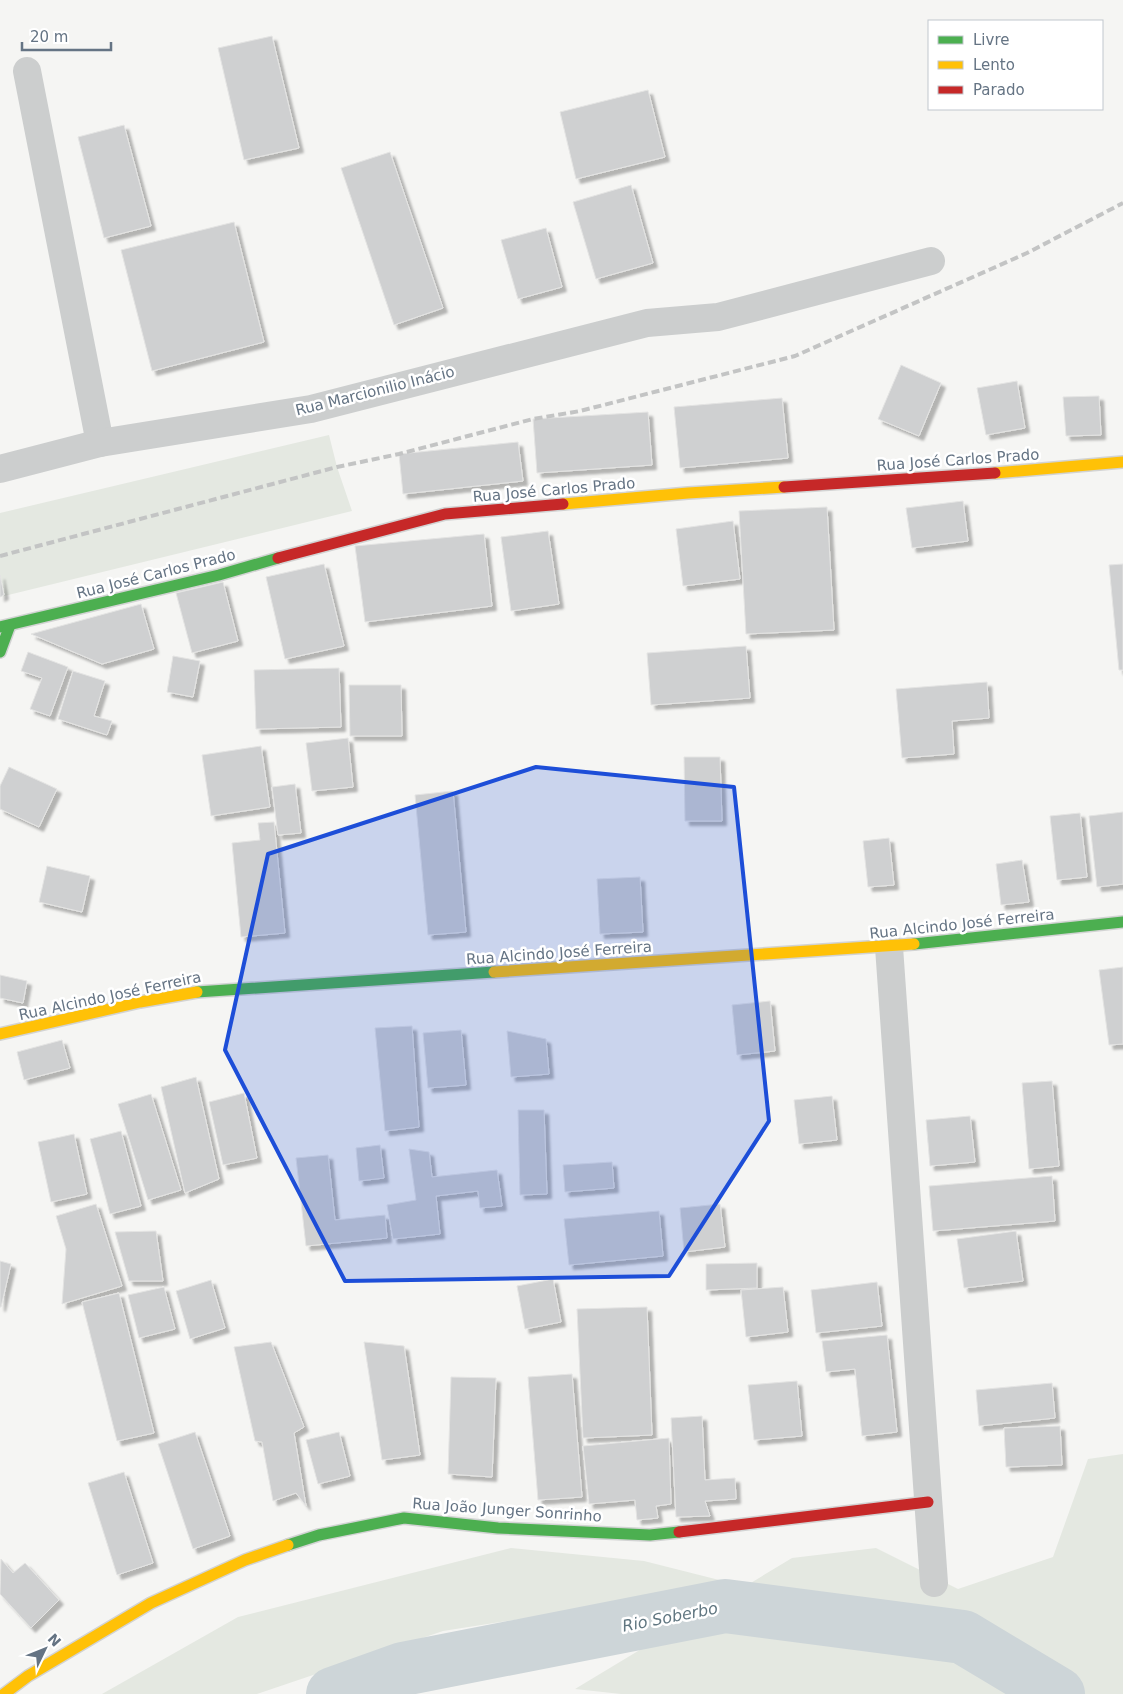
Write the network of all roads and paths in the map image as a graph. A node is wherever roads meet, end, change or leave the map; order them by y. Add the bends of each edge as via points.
1 (27, 70) dead end
2 (931, 261) dead end
3 (100, 443) junction
4 (1123, 462) edge
5 (0, 468) edge
6 (5, 626) edge
7 (0, 652) edge
8 (1123, 922) edge
9 (889, 947) junction
10 (0, 1034) edge
11 (928, 1502) junction
12 (934, 1583) dead end
13 (4, 1694) edge

1 - 3 street
2 - 3 street, Rua Marcionilio Inácio via 718,317 647,323 311,409
3 - 5 street, Rua Marcionilio Inácio
4 - 6 street, Rua José Carlos Prado via 445,514 219,575
6 - 7 street
8 - 9 street, Rua Alcindo José Ferreira
9 - 10 street, Rua Alcindo José Ferreira via 203,991
9 - 11 street
11 - 12 street
11 - 13 street, Rua João Junger Sonrinho via 650,1535 498,1528 404,1518 319,1535 245,1560 151,1603 28,1676

